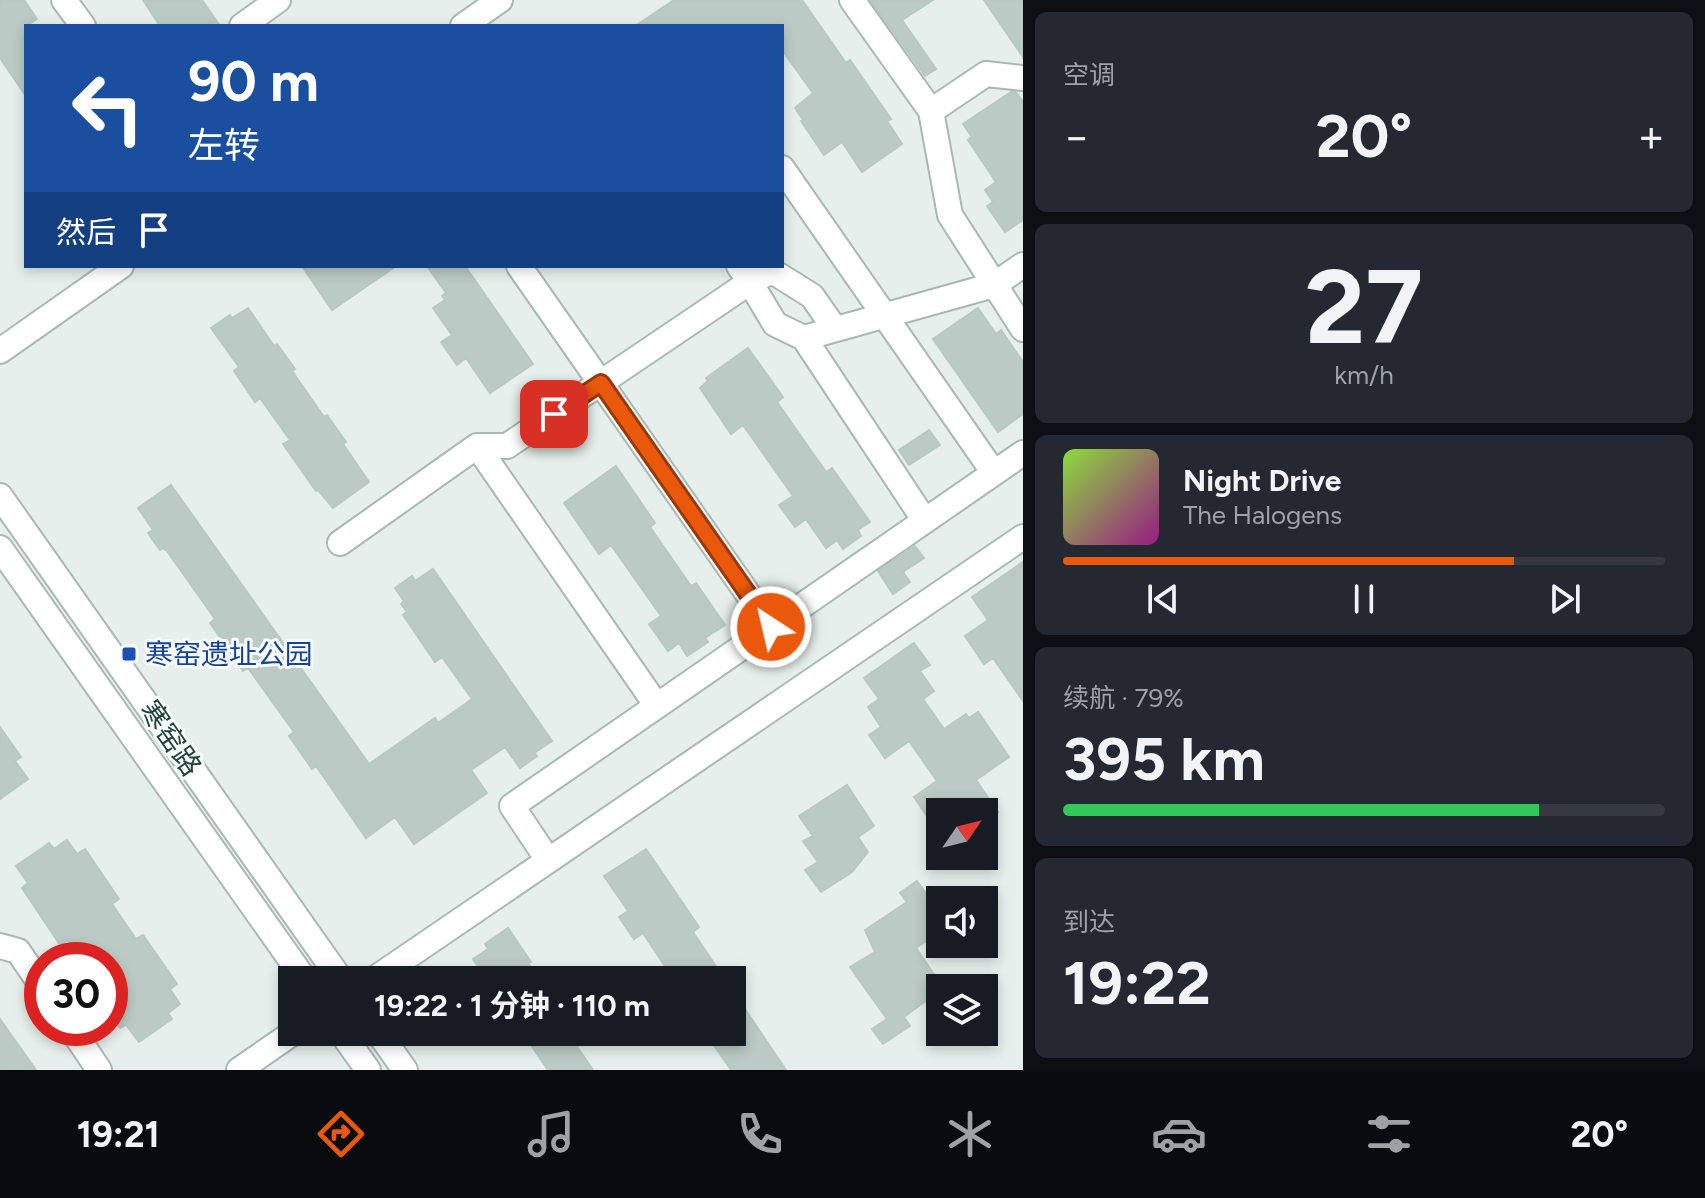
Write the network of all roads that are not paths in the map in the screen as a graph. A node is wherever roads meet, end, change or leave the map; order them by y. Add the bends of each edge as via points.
1 (64, 0) edge
2 (500, 0) edge
3 (852, 0) edge
4 (269, 3) edge
5 (82, 24) edge
6 (244, 24) edge
7 (466, 24) edge
8 (1023, 78) edge
9 (931, 111) junction
10 (784, 171) edge
11 (1023, 265) edge
12 (118, 268) edge
13 (520, 268) edge
14 (744, 274) edge
15 (994, 285) junction
16 (884, 316) junction
17 (835, 329) junction
18 (1023, 329) edge
19 (804, 338) junction
20 (0, 351) edge
21 (601, 383) junction
22 (477, 446) junction
23 (1023, 453) edge
24 (994, 473) junction
25 (0, 496) edge
26 (925, 521) junction
27 (1023, 537) edge
28 (340, 543) dead end
29 (0, 548) edge
30 (771, 627) junction
31 (657, 706) junction
32 (548, 860) junction
33 (0, 946) edge
34 (24, 960) edge
35 (295, 966) edge
36 (331, 966) edge
37 (393, 966) edge
38 (278, 1043) edge
39 (83, 1046) edge
40 (351, 1046) edge
41 (388, 1046) edge
42 (99, 1070) edge
43 (239, 1070) edge
44 (368, 1070) edge
45 (405, 1070) edge

1 - 5 street
2 - 7 street
3 - 9 street
4 - 6 street
8 - 9 street via 986,74
9 - 15 street via 950,215
10 - 16 street
11 - 15 street
12 - 20 street
13 - 21 street
14 - 17 street via 772,271 812,296
14 - 19 street via 775,324
14 - 21 street
15 - 16 street
15 - 18 street
16 - 17 street
16 - 24 street
17 - 19 street
19 - 26 street
21 - 22 street via 507,446
21 - 30 street
22 - 28 street
22 - 31 street
23 - 24 street
24 - 26 street
25 - 36 street, 寒窑路
26 - 30 street
27 - 32 street
29 - 35 street, 寒窑路
30 - 31 street
31 - 32 street via 512,806
32 - 37 street
33 - 34 street via 18,951
38 - 43 street
39 - 42 street
40 - 44 street
41 - 45 street

